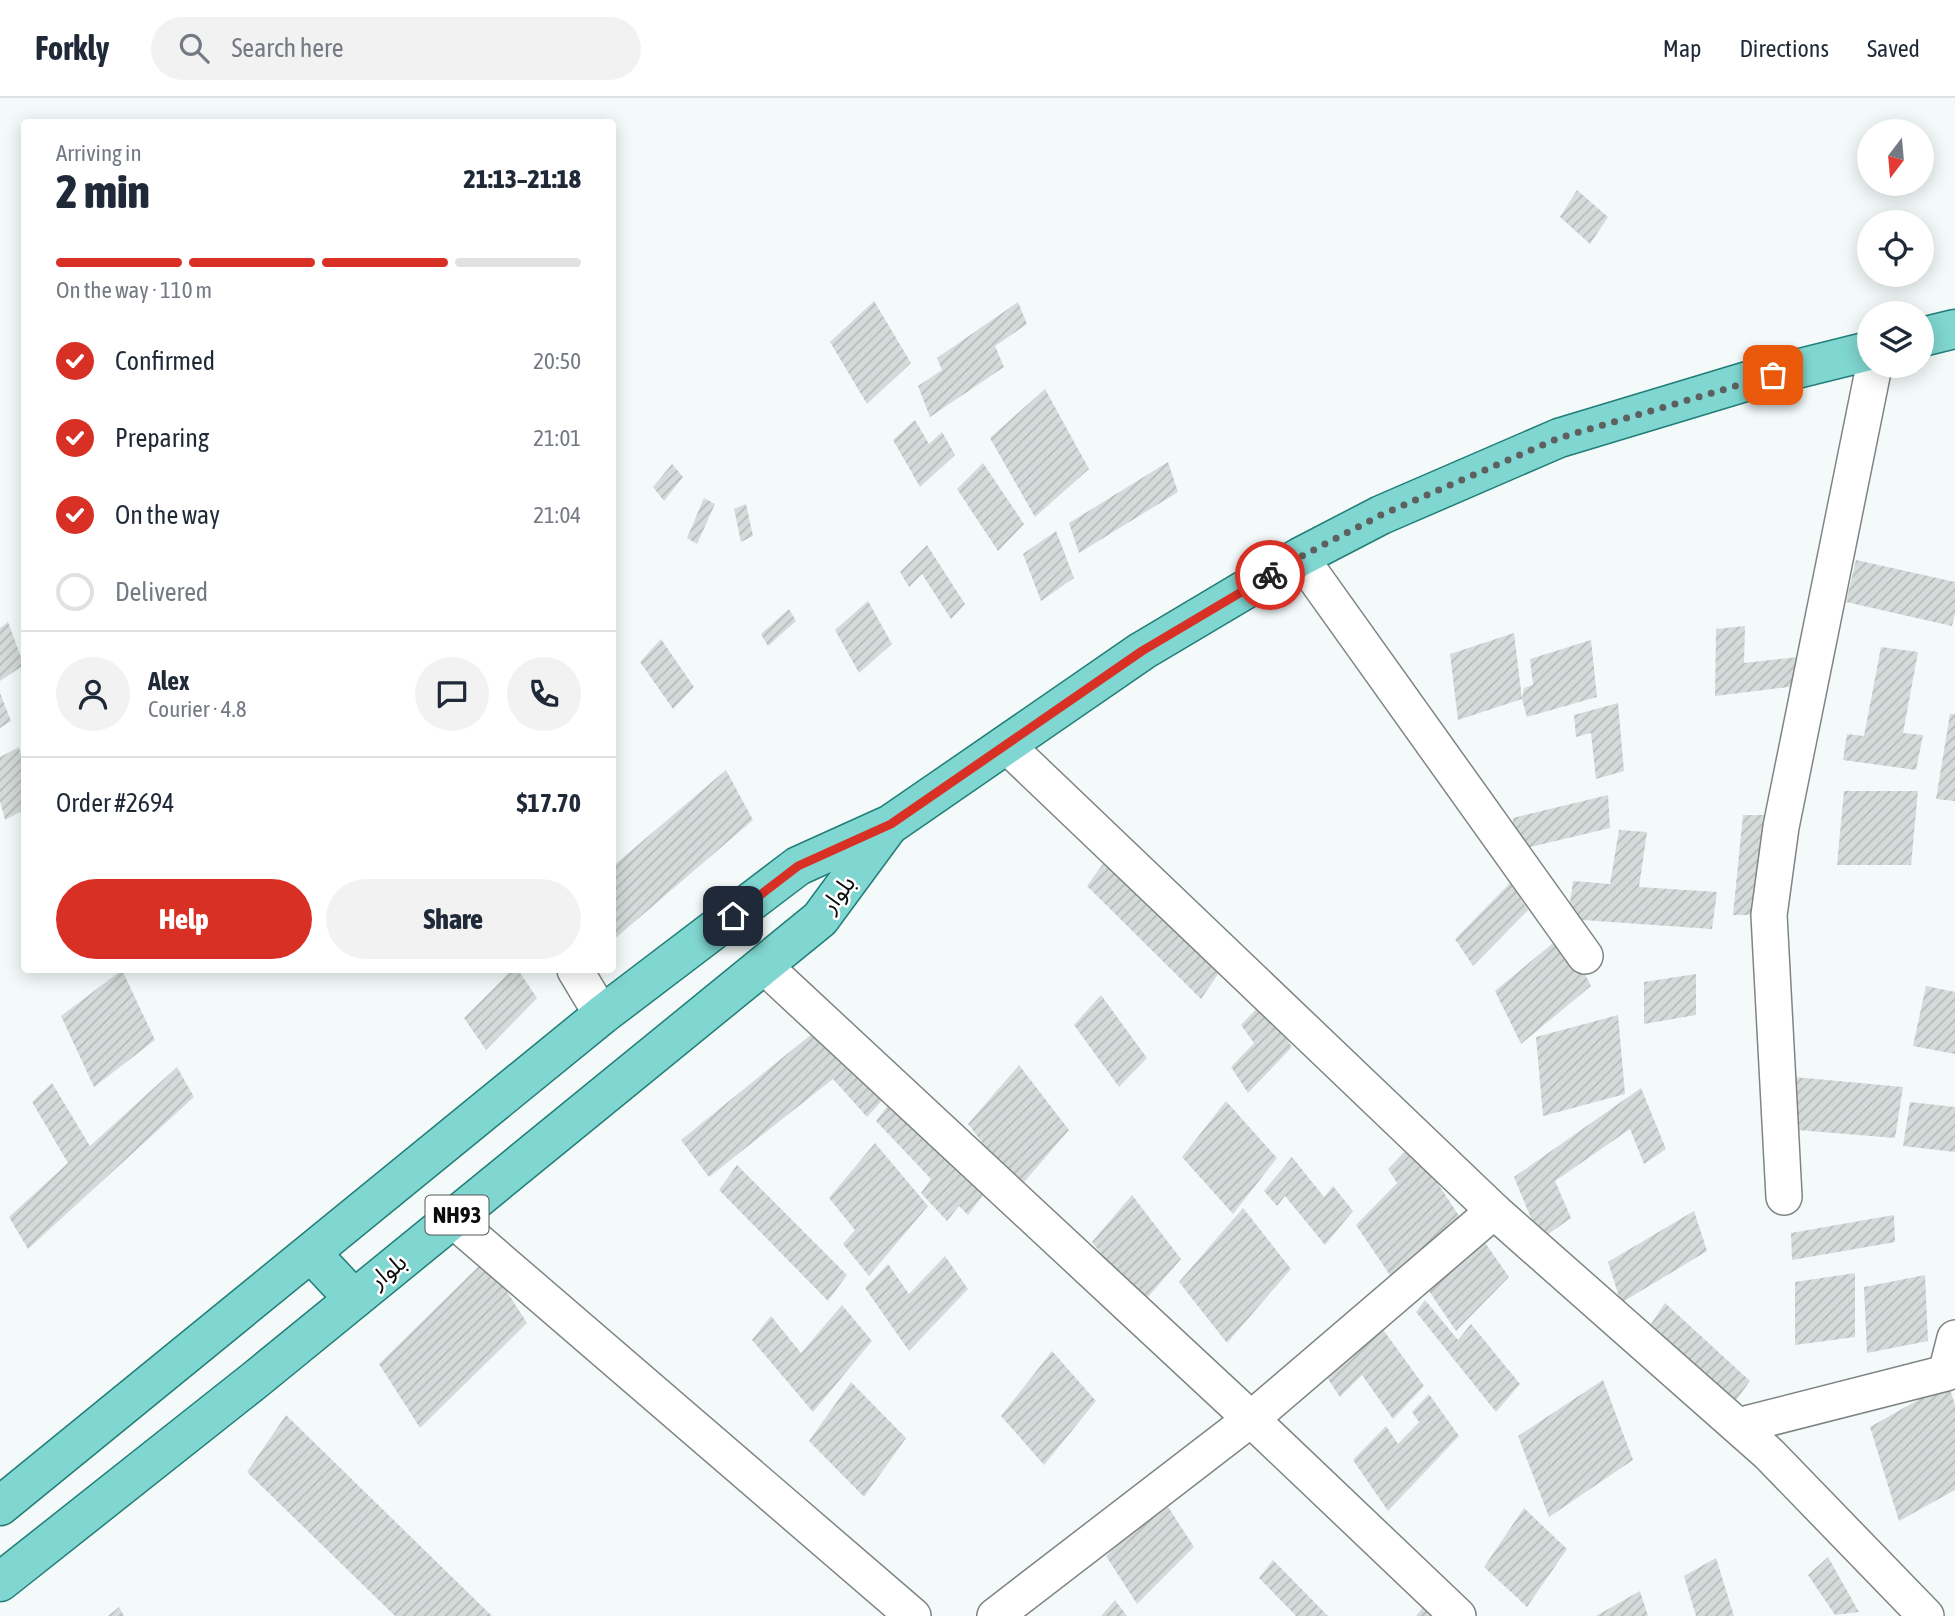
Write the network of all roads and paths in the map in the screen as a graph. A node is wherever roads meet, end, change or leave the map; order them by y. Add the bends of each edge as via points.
1 (1955, 329) edge
2 (1934, 334) edge
3 (1857, 354) edge
4 (1872, 378) edge
5 (1300, 557) junction
6 (1006, 744) junction
7 (891, 824) junction
8 (1585, 956) dead end
9 (763, 965) junction
10 (577, 973) edge
11 (602, 1015) junction
12 (1784, 1197) dead end
13 (1494, 1211) junction
14 (452, 1219) junction
15 (311, 1253) junction
16 (354, 1299) junction
17 (1955, 1338) edge
18 (1251, 1419) junction
19 (1738, 1426) junction
20 (0, 1506) edge
21 (0, 1582) edge
22 (913, 1616) edge
23 (995, 1616) edge
24 (1458, 1616) edge
25 (1926, 1616) edge

1 - 2 main road
3 - 5 main road, NH93 via 1748,381 1559,438 1381,515
4 - 12 street via 1780,827 1769,915
5 - 6 main road, NH93 via 1142,651
5 - 8 street
6 - 7 main road, NH93
6 - 13 street
7 - 9 main road, بلوار / NH93 via 820,919
7 - 11 main road, بلوار / NH93 via 798,866
9 - 14 main road, بلوار / NH93
9 - 18 street
10 - 11 street
11 - 15 main road, بلوار / NH93
13 - 18 street
13 - 19 street
14 - 16 main road, بلوار / NH93
14 - 22 street
15 - 16 main road
15 - 20 main road, بلوار / NH93
16 - 21 main road, بلوار / NH93
17 - 19 street via 1946,1373
18 - 23 street
18 - 24 street
19 - 25 street

